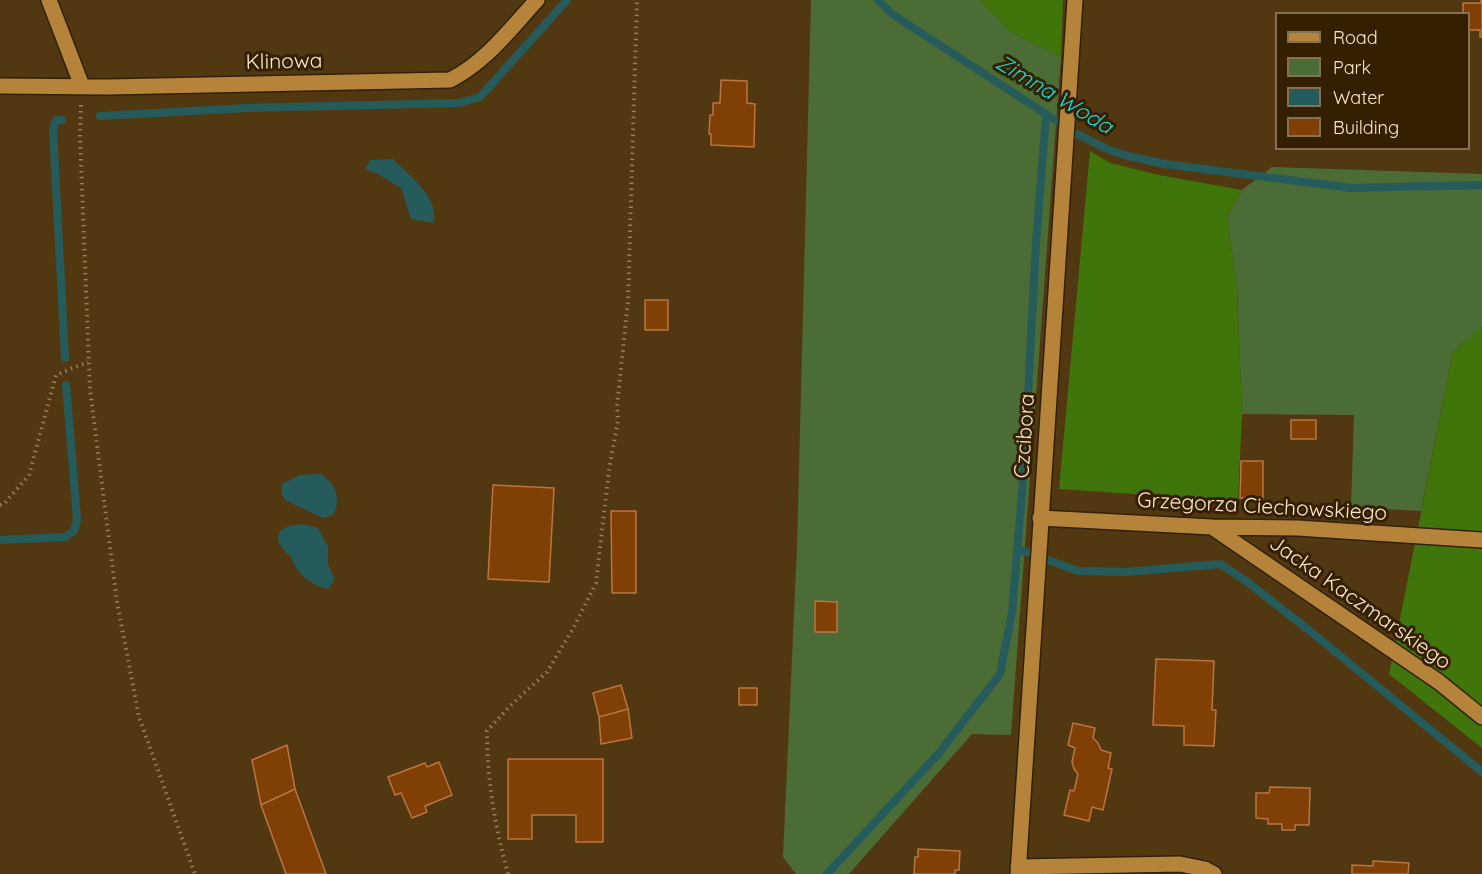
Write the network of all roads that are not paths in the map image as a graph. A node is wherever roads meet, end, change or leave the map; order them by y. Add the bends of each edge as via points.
1 (49, 0) edge
2 (537, 0) edge
3 (1075, 0) edge
4 (0, 86) edge
5 (82, 86) junction
6 (1040, 518) junction
7 (1212, 527) junction
8 (1482, 540) edge
9 (1482, 717) edge
10 (1018, 871) edge
11 (1214, 874) edge

1 - 5 street
2 - 5 street, Klinowa via 481,60 450,80
3 - 6 street, Czcibora
4 - 5 street, Klinowa
6 - 7 street, Grzegorza Ciechowskiego
6 - 10 street, Czcibora
7 - 8 street, Grzegorza Ciechowskiego via 1298,528
7 - 9 street, Jacka Kaczmarskiego via 1429,676
10 - 11 street via 1180,864

